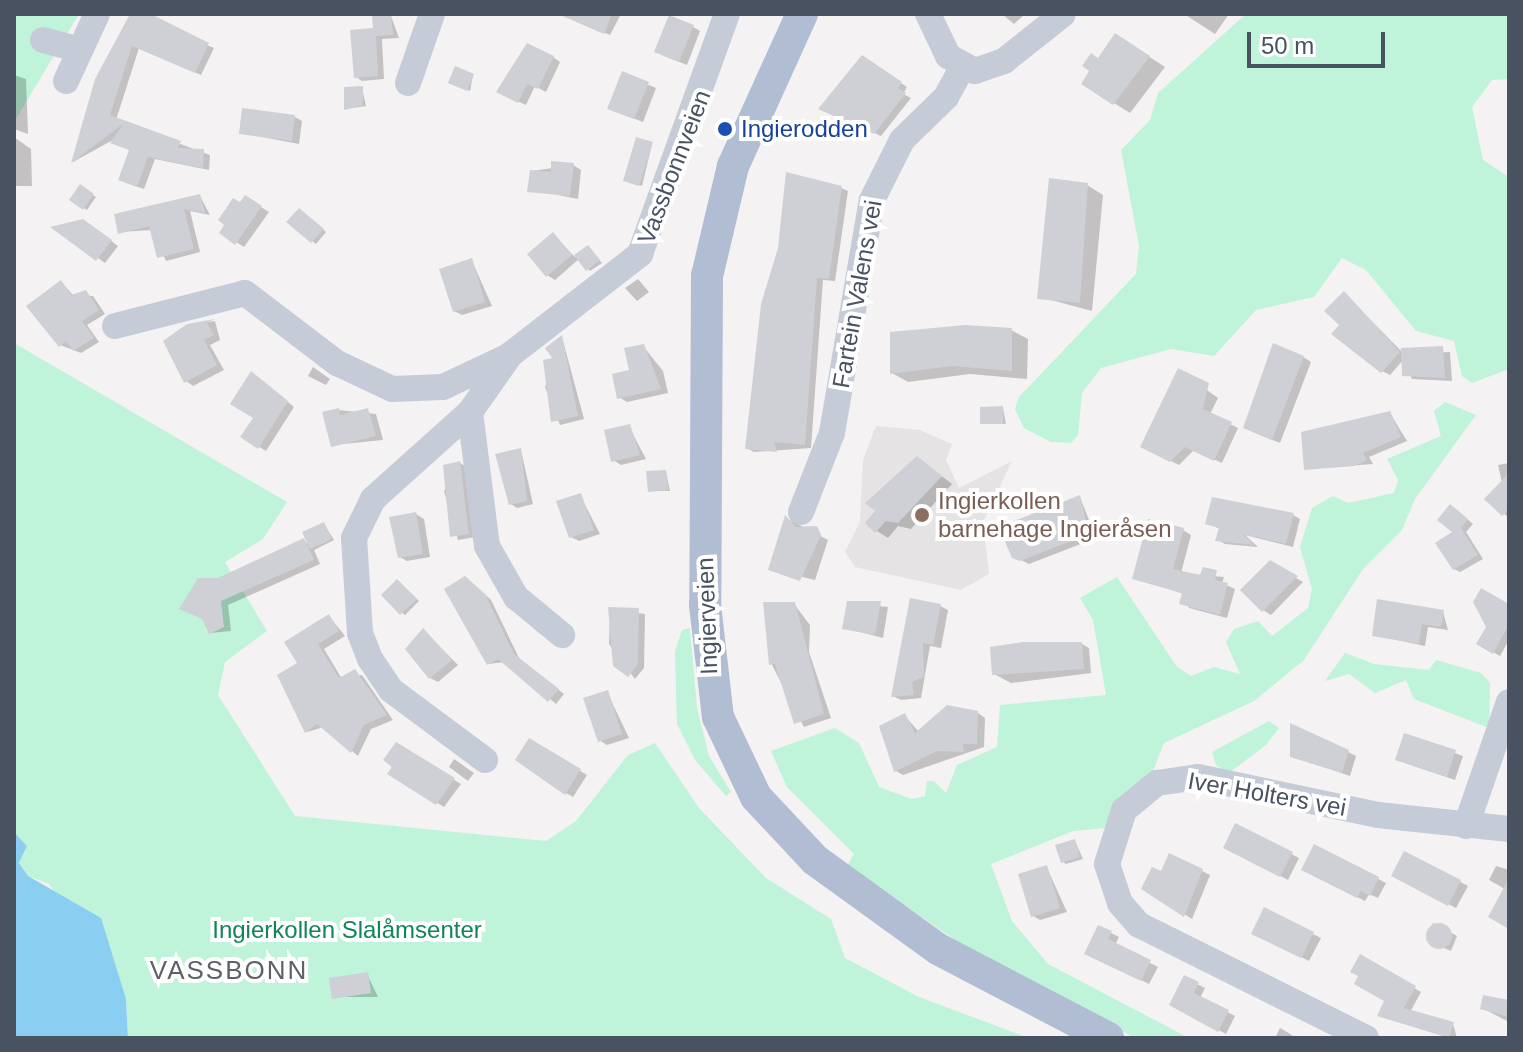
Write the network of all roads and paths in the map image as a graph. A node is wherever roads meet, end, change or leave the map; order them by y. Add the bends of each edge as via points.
1 (97, 14) edge
2 (432, 14) edge
3 (727, 14) edge
4 (802, 14) edge
5 (928, 14) edge
6 (1063, 14) edge
7 (43, 40) dead end
8 (77, 49) junction
9 (962, 68) junction
10 (66, 81) dead end
11 (408, 83) dead end
12 (115, 326) dead end
13 (510, 355) junction
14 (470, 412) junction
15 (801, 512) dead end
16 (562, 635) dead end
17 (1509, 702) edge
18 (485, 760) dead end
19 (1466, 826) junction
20 (1509, 829) edge
21 (1108, 1038) edge
22 (1366, 1038) edge

1 - 8 street
2 - 11 street
3 - 13 street, Vassbonnveien via 648,243
4 - 21 main road, Ingierveien via 733,166 707,276 705,605 718,717 756,797 815,860 938,949
5 - 9 street via 943,48
6 - 9 street via 996,66
7 - 8 street
8 - 10 street
9 - 15 street, Fartein Valens vei via 946,97 902,140 872,200 832,433
12 - 13 street, Vassbonnveien via 245,293 358,376 403,391 443,387
13 - 14 street, Vassbonnveien
14 - 16 street via 487,546 516,597
14 - 18 street, Vassbonnveien via 361,515 353,576 360,633 391,690
17 - 19 street
19 - 20 street, Iver Holters vei
19 - 22 street, Iver Holters vei via 1183,776 1140,795 1113,830 1109,876 1139,925

